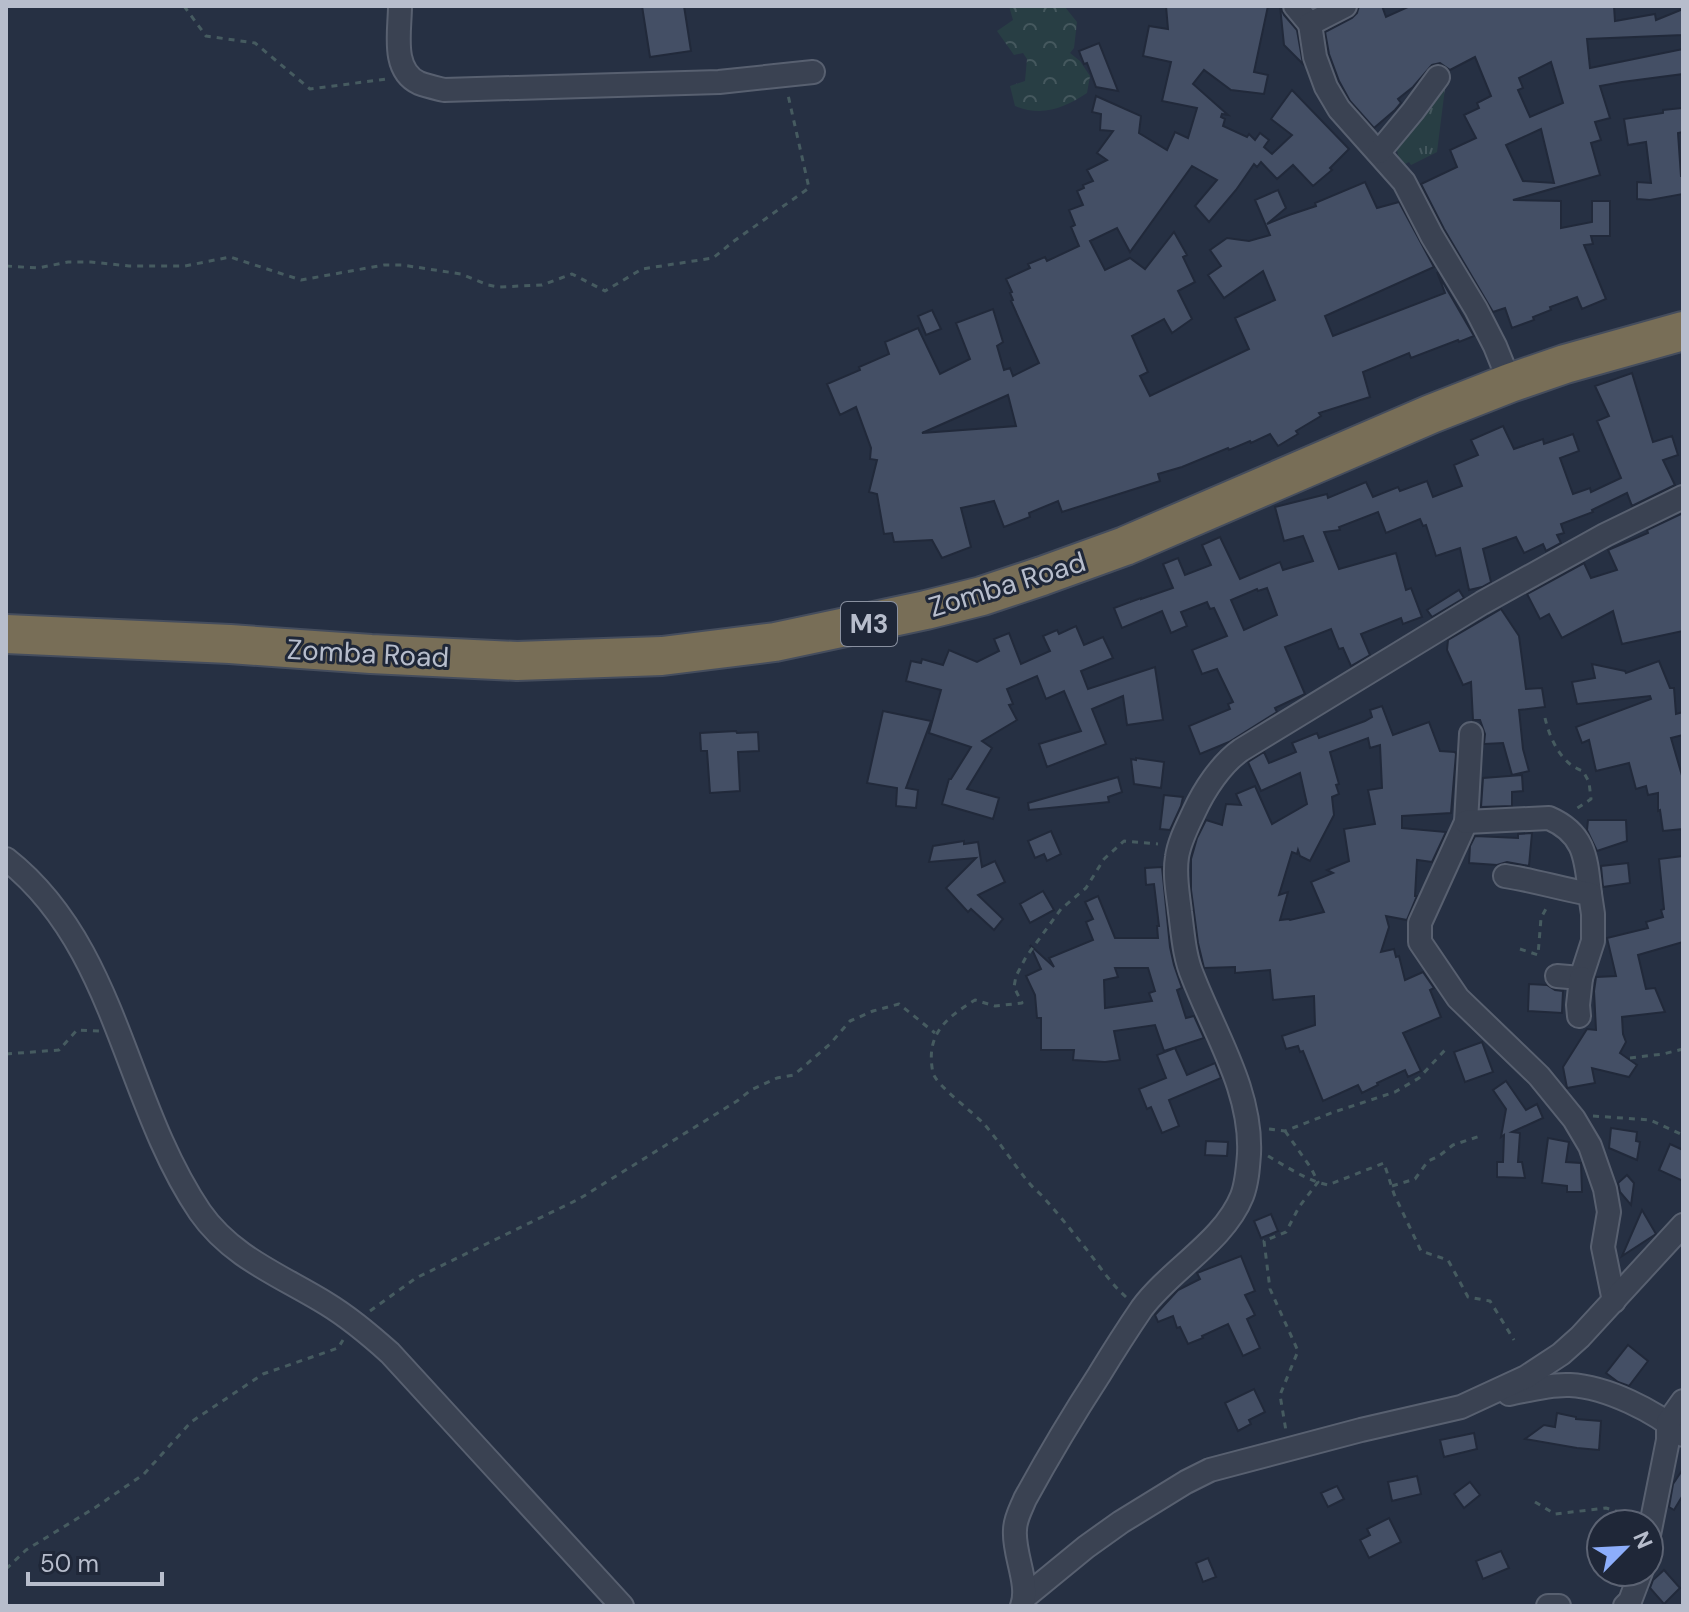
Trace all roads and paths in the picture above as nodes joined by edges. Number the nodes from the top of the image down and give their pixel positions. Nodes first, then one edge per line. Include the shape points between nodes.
1 (184, 6) edge
2 (400, 6) edge
3 (1295, 6) edge
4 (1345, 6) edge
5 (1310, 24) junction
6 (813, 72) dead end
7 (783, 75) junction
8 (409, 76) junction
9 (1438, 77) dead end
10 (1379, 152) junction
11 (6, 266) edge
12 (1683, 331) edge
13 (1510, 383) junction
14 (1683, 497) edge
15 (6, 634) edge
16 (1545, 718) dead end
17 (1471, 734) dead end
18 (1549, 818) junction
19 (1466, 822) junction
20 (1180, 845) junction
21 (6, 859) edge
22 (1505, 876) dead end
23 (1590, 894) junction
24 (1541, 918) dead end
25 (1520, 949) dead end
26 (1557, 976) dead end
27 (1581, 978) junction
28 (1579, 1016) dead end
29 (118, 1033) junction
30 (935, 1033) junction
31 (1683, 1049) edge
32 (1445, 1050) dead end
33 (6, 1054) edge
34 (1630, 1058) dead end
35 (1246, 1116) junction
36 (1574, 1119) junction
37 (1285, 1131) junction
38 (1683, 1135) edge
39 (1480, 1136) dead end
40 (1261, 1151) dead end
41 (1318, 1182) junction
42 (1391, 1187) junction
43 (1683, 1225) edge
44 (1614, 1301) junction
45 (1142, 1309) junction
46 (354, 1322) junction
47 (1514, 1340) dead end
48 (1480, 1400) junction
49 (1683, 1401) edge
50 (1675, 1428) edge
51 (1289, 1449) junction
52 (1535, 1502) dead end
53 (1654, 1508) edge
54 (1585, 1510) edge
55 (6, 1569) edge
56 (1024, 1602) edge
57 (622, 1606) edge
58 (1548, 1606) edge
59 (1559, 1606) edge

1 - 8 path via 206,36 255,43 310,89
2 - 8 street via 399,59
3 - 5 street
4 - 5 street
5 - 10 street via 1326,87
6 - 7 street
7 - 8 street via 719,82 444,90
7 - 11 path via 809,188 713,258 642,269 605,291 572,274 542,285 499,287 461,274 402,265 301,280 230,257 185,266
9 - 10 street
10 - 13 street via 1410,192 1476,309
12 - 13 highway, Zomba Road / M3
13 - 15 highway, Zomba Road / M3 via 1042,576 926,610 775,642 662,656 517,661
14 - 20 street via 1482,603 1241,750 1216,776
16 - 18 path via 1562,755 1583,771 1591,799 1572,812
17 - 19 street
18 - 19 street
18 - 23 street via 1583,849
19 - 36 street via 1420,923 1420,942 1458,998 1539,1076
20 - 30 path via 1124,841 1104,859 1086,888 1061,909 1026,957 1014,987 1022,1003 995,1006 975,1000
20 - 35 street via 1176,867 1185,952
21 - 29 street via 39,888 77,940
22 - 23 street
23 - 27 street via 1593,941
24 - 25 path via 1538,955
26 - 27 street
27 - 28 street
29 - 33 path via 77,1030 59,1050
29 - 46 street via 181,1183 202,1215 260,1267
30 - 45 path via 934,1077 971,1110 1116,1288
30 - 46 path via 899,1004 850,1021 794,1075 751,1090 579,1199 416,1278
31 - 34 path
32 - 37 path via 1419,1078 1395,1092
35 - 37 path via 1263,1129
35 - 45 street via 1249,1157 1241,1199 1221,1229
36 - 38 path via 1650,1120
36 - 44 street via 1605,1189 1609,1212 1603,1247
37 - 41 path
39 - 42 path via 1453,1145 1428,1161 1415,1179
40 - 41 path
41 - 42 path via 1335,1183 1384,1163
41 - 51 path via 1286,1232 1264,1241 1270,1289 1298,1351 1280,1395
42 - 47 path via 1421,1251 1448,1260 1468,1297 1490,1301
43 - 44 street
44 - 48 street via 1561,1354
45 - 56 street via 1017,1517
46 - 55 path via 338,1348 263,1374 191,1422 144,1474 26,1550
46 - 57 street via 390,1353
48 - 50 street via 1572,1385 1634,1403
48 - 51 street
49 - 50 street
50 - 53 street
51 - 56 street via 1210,1470 1186,1482 1086,1547
52 - 54 path via 1555,1514
58 - 59 street

